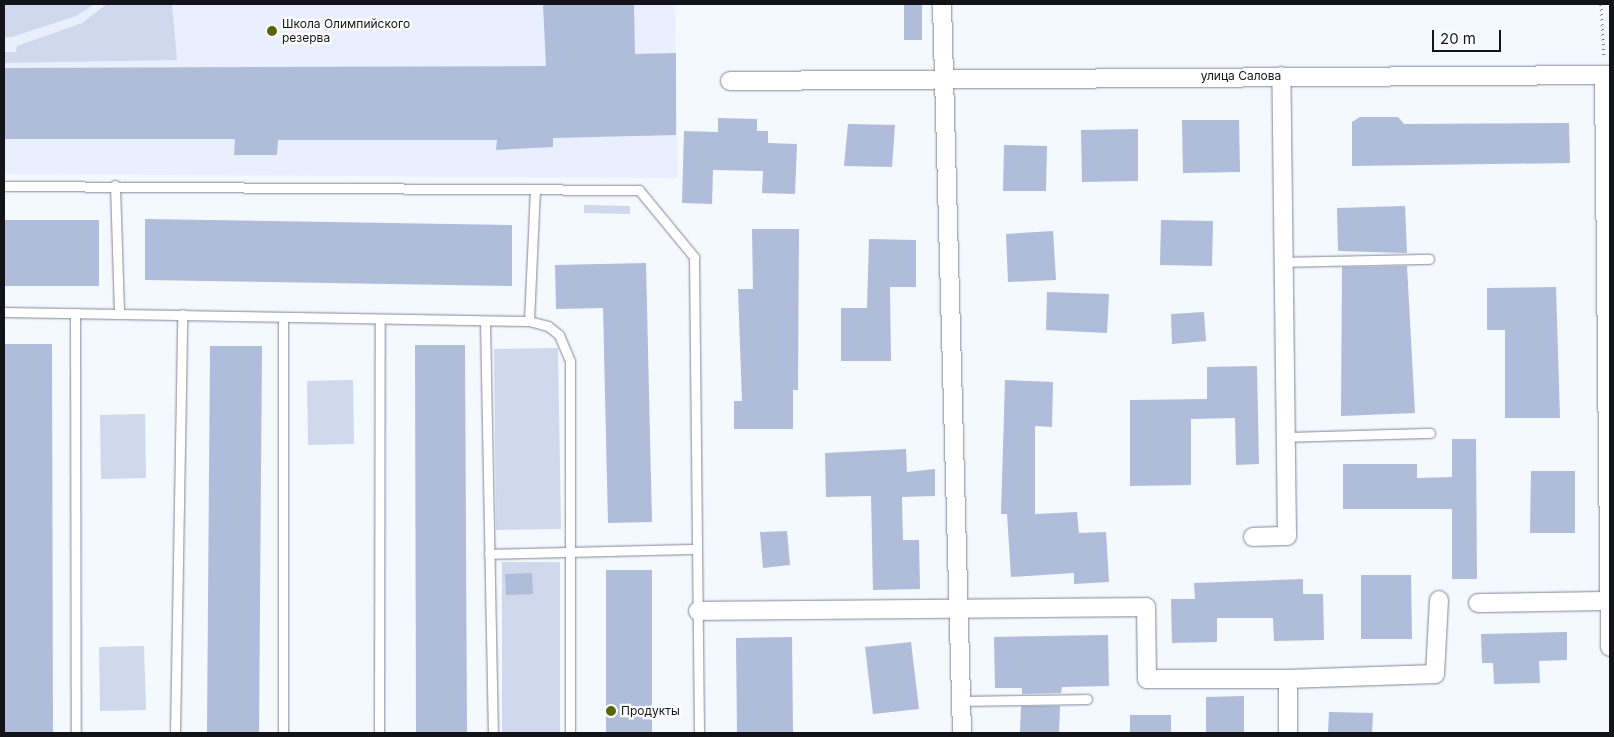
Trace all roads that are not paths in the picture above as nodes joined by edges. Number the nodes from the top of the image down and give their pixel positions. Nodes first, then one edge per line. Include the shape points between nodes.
1 (942, 4) edge
2 (1607, 75) edge
3 (1281, 76) junction
4 (945, 78) junction
5 (730, 81) dead end
6 (115, 185) junction
7 (4, 186) edge
8 (535, 190) junction
9 (1429, 259) dead end
10 (1282, 262) junction
11 (4, 312) edge
12 (75, 314) junction
13 (119, 314) junction
14 (182, 314) junction
15 (283, 317) junction
16 (380, 319) junction
17 (485, 321) junction
18 (529, 321) junction
19 (1430, 434) dead end
20 (1284, 436) junction
21 (1253, 537) dead end
22 (697, 549) junction
23 (571, 551) junction
24 (489, 554) junction
25 (1439, 600) dead end
26 (1610, 601) edge
27 (1478, 603) dead end
28 (960, 609) junction
29 (698, 612) junction
30 (1610, 647) edge
31 (1288, 679) junction
32 (1087, 699) dead end
33 (962, 701) junction
34 (76, 733) edge
35 (175, 733) edge
36 (283, 733) edge
37 (379, 733) edge
38 (493, 733) edge
39 (570, 733) edge
40 (699, 733) edge
41 (962, 733) edge
42 (1288, 733) edge

1 - 4 street
2 - 3 street, улица Салова
2 - 26 street
3 - 4 street, улица Салова
3 - 10 street
4 - 5 street, улица Салова
4 - 28 street
6 - 7 lane
6 - 8 lane
6 - 13 lane
8 - 18 lane
8 - 22 lane via 639,190 694,256
9 - 10 lane
10 - 20 street
11 - 12 lane
12 - 13 lane
12 - 34 lane
13 - 14 lane
14 - 15 lane
14 - 35 lane
15 - 16 lane
15 - 36 lane
16 - 17 lane
16 - 37 lane
17 - 18 lane
17 - 24 lane
18 - 23 lane via 559,335 569,353
19 - 20 lane
20 - 21 street via 1287,536
22 - 23 lane
22 - 29 lane
23 - 24 lane
23 - 39 lane
24 - 38 lane
25 - 31 street via 1435,674
26 - 27 street
26 - 30 street
28 - 29 street
28 - 31 street via 1146,607 1147,679
28 - 33 street
29 - 40 lane
31 - 42 street
32 - 33 lane
33 - 41 street

